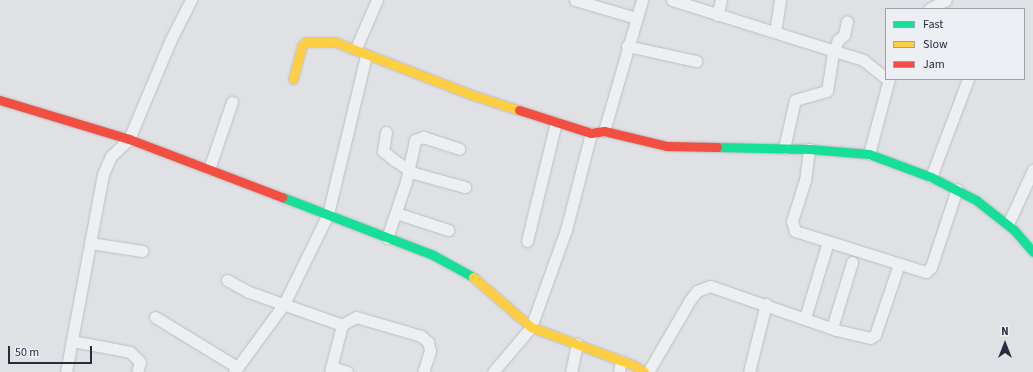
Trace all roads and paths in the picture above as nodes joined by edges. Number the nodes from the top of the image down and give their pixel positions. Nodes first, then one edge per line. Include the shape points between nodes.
1 (191, 0) edge
2 (377, 0) edge
3 (575, 0) edge
4 (642, 0) edge
5 (672, 0) edge
6 (721, 0) edge
7 (780, 0) edge
8 (946, 0) edge
9 (932, 8) edge
10 (717, 15) junction
11 (636, 18) junction
12 (846, 21) dead end
13 (775, 32) junction
14 (627, 46) junction
15 (356, 48) junction
16 (834, 50) junction
17 (366, 56) junction
18 (696, 60) dead end
19 (885, 77) edge
20 (293, 79) dead end
21 (888, 80) edge
22 (968, 80) edge
23 (0, 100) edge
24 (232, 102) dead end
25 (556, 122) junction
26 (604, 131) junction
27 (386, 132) dead end
28 (591, 133) junction
29 (129, 139) junction
30 (784, 148) junction
31 (459, 149) dead end
32 (809, 149) junction
33 (869, 154) junction
34 (209, 169) junction
35 (408, 170) junction
36 (1033, 170) edge
37 (931, 177) junction
38 (465, 187) dead end
39 (957, 188) junction
40 (396, 213) junction
41 (328, 214) junction
42 (1008, 224) junction
43 (448, 230) dead end
44 (387, 238) junction
45 (527, 241) dead end
46 (828, 242) junction
47 (90, 243) junction
48 (142, 251) dead end
49 (1033, 252) edge
50 (852, 262) dead end
51 (899, 264) junction
52 (227, 280) dead end
53 (284, 304) junction
54 (766, 304) junction
55 (155, 317) dead end
56 (805, 318) junction
57 (342, 325) junction
58 (531, 327) junction
59 (832, 328) junction
60 (72, 341) junction
61 (578, 344) junction
62 (621, 361) junction
63 (236, 370) edge
64 (330, 370) edge
65 (66, 372) edge
66 (137, 372) edge
67 (347, 372) edge
68 (423, 372) edge
69 (493, 372) edge
70 (570, 372) edge
71 (619, 372) edge
72 (644, 372) edge
73 (648, 372) edge
74 (749, 372) edge

1 - 29 street via 171,39
2 - 15 street
3 - 11 street
4 - 11 street
5 - 10 street
6 - 10 street
7 - 13 street
8 - 9 street
10 - 13 street
11 - 14 street
12 - 16 street via 844,35
13 - 16 street
14 - 18 street
14 - 26 street
15 - 17 street
15 - 20 street via 335,42 306,42 299,49
16 - 19 street via 863,60
16 - 30 street via 827,91 795,100
17 - 25 street via 475,96
17 - 41 street
21 - 33 street
22 - 37 street
23 - 29 street
24 - 34 street
25 - 28 street
25 - 45 street
26 - 28 street
26 - 30 street via 667,146
27 - 35 street via 383,151
28 - 58 street via 566,230
29 - 34 street
29 - 47 street via 115,151 103,174
30 - 32 street
31 - 35 street via 417,137
32 - 33 street
32 - 46 street via 805,180 792,221 793,227 795,231
33 - 37 street
34 - 41 street
35 - 38 street
35 - 40 street
36 - 42 street
37 - 39 street
39 - 42 street
39 - 51 street via 929,270
40 - 43 street
40 - 44 street
41 - 44 street
41 - 53 street
42 - 49 street
44 - 58 street via 455,265 473,277
46 - 51 street
46 - 56 street
47 - 48 street
47 - 60 street
50 - 59 street
51 - 59 street via 875,335 870,338 862,337
52 - 53 street via 249,292
53 - 57 street
53 - 63 street
54 - 56 street
54 - 73 street via 710,286 697,291
54 - 74 street
55 - 63 street
56 - 59 street
57 - 64 street
57 - 68 street via 356,317 421,336 428,342 430,351
58 - 61 street
58 - 69 street
60 - 65 street
60 - 66 street via 130,352 140,362
61 - 62 street
61 - 70 street
62 - 71 street
62 - 72 street
64 - 67 street

